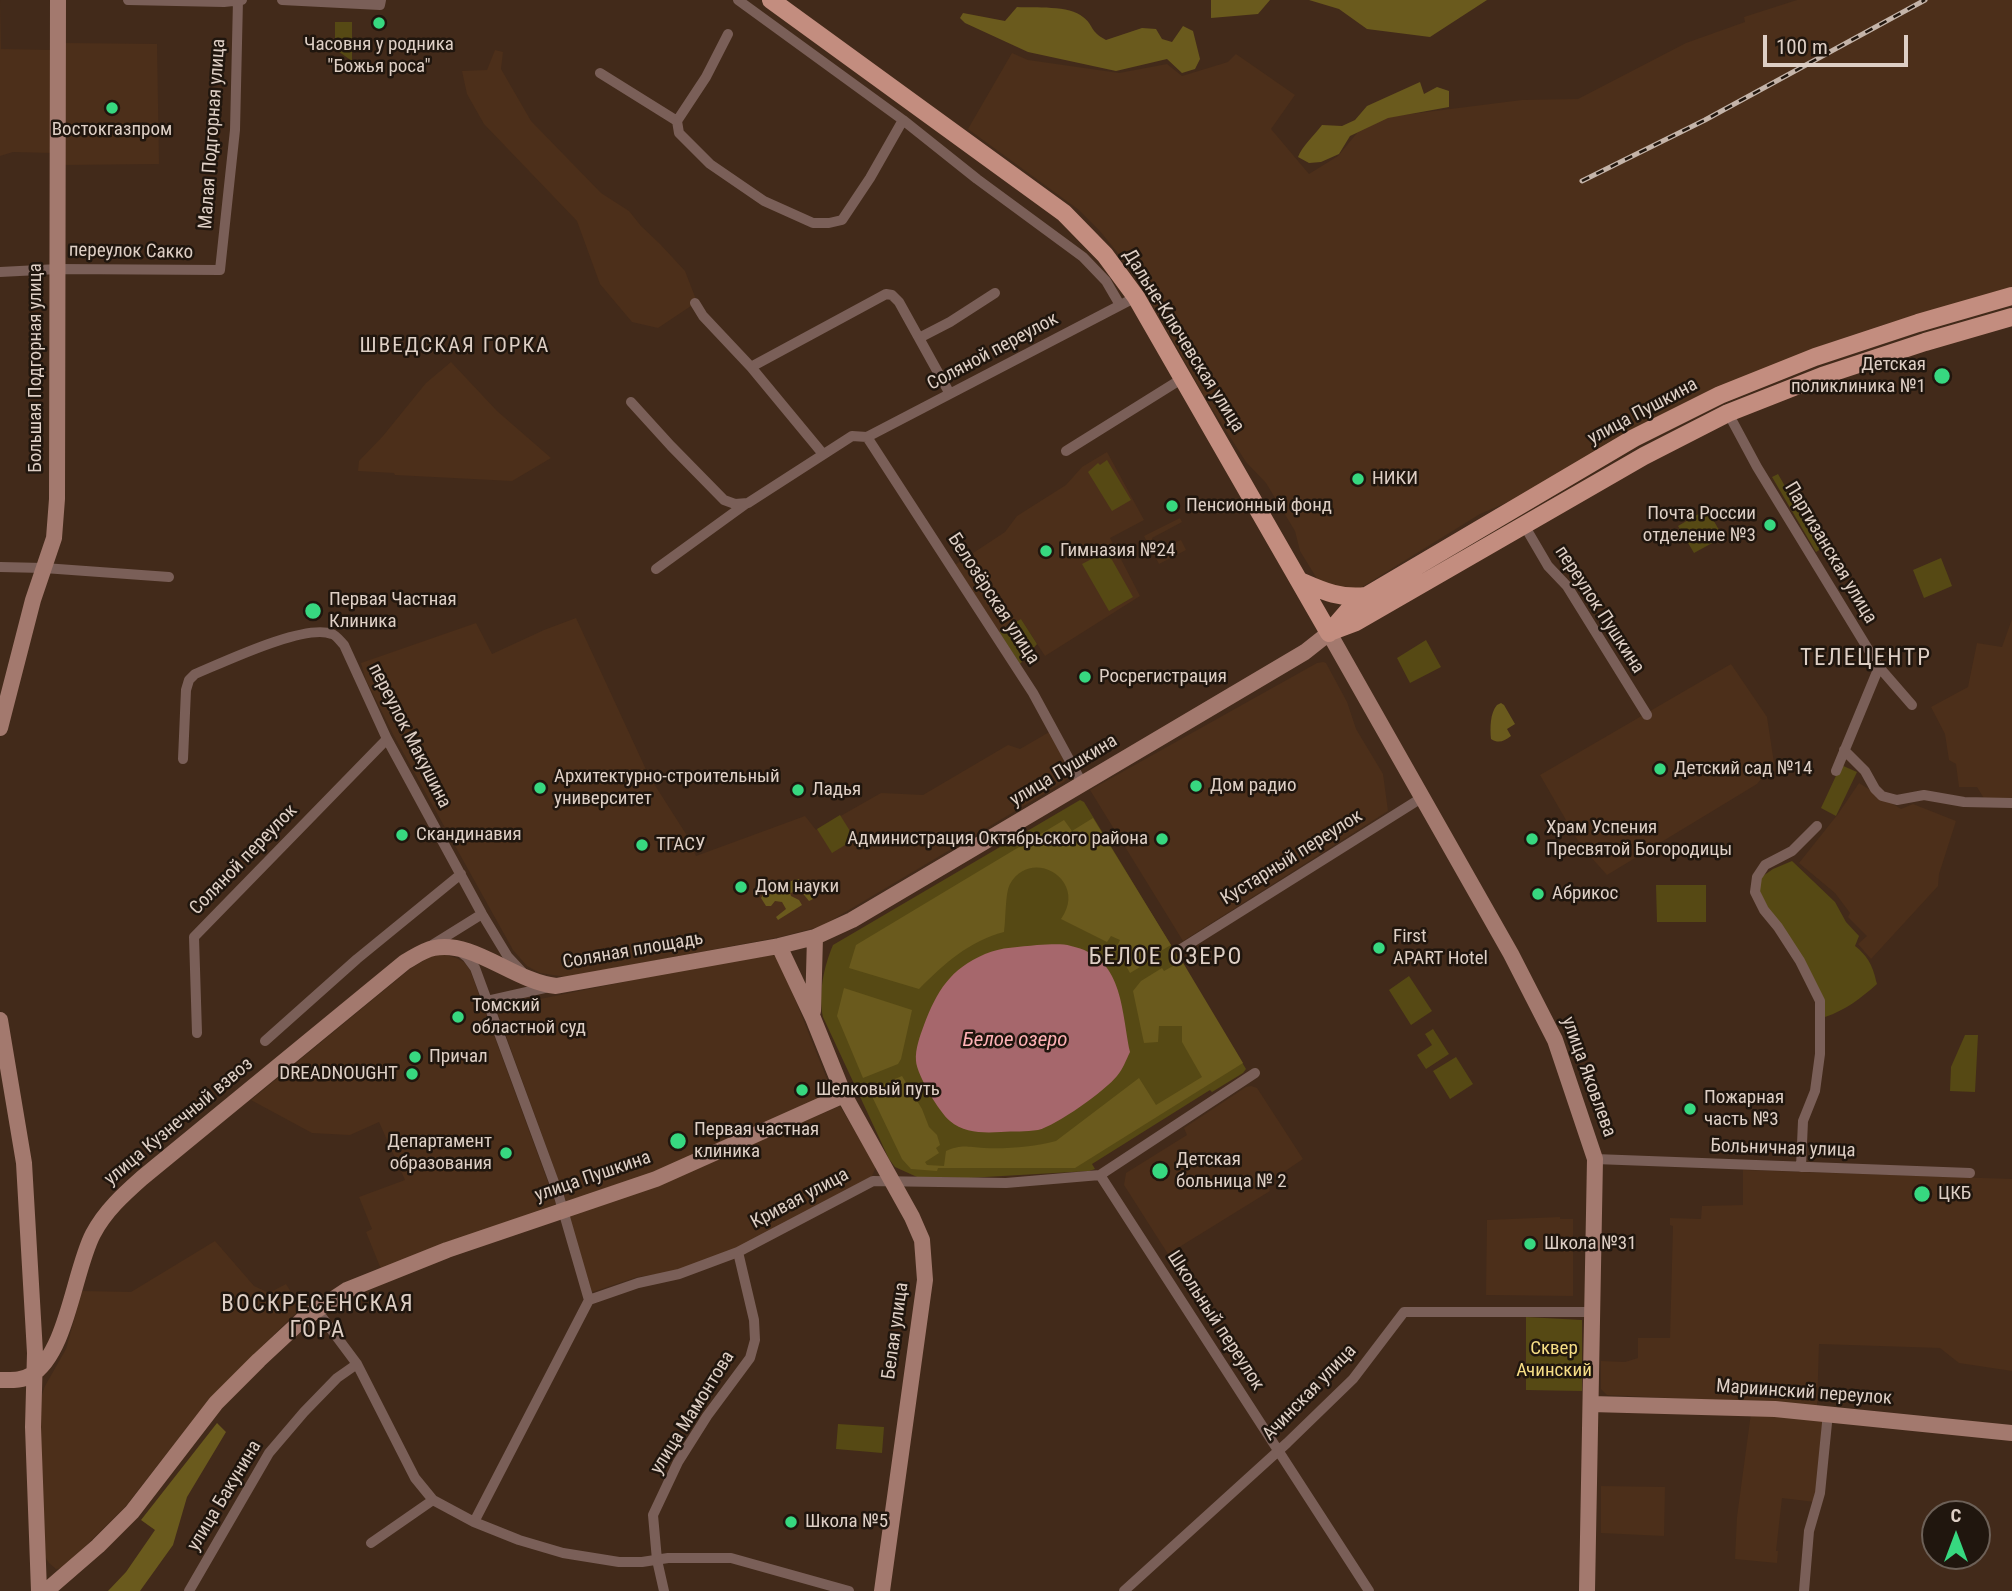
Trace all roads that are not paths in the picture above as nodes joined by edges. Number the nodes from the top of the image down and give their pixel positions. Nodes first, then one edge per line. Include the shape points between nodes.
1 (58, 0) edge
2 (128, 0) edge
3 (240, 0) edge
4 (282, 0) edge
5 (738, 0) edge
6 (771, 0) edge
7 (381, 3) edge
8 (728, 34) dead end
9 (600, 73) dead end
10 (903, 120) junction
11 (677, 121) junction
12 (58, 269) junction
13 (220, 270) joint
14 (0, 272) edge
15 (995, 292) dead end
16 (2012, 296) edge
17 (1128, 301) junction
18 (695, 303) dead end
19 (2012, 317) edge
20 (919, 338) junction
21 (751, 367) junction
22 (1183, 379) junction
23 (950, 394) junction
24 (631, 402) dead end
25 (1728, 413) junction
26 (867, 437) junction
27 (1066, 451) dead end
28 (823, 454) junction
29 (748, 503) junction
30 (1524, 525) junction
31 (0, 567) edge
32 (44, 568) junction
33 (656, 569) dead end
34 (169, 577) dead end
35 (1300, 580) junction
36 (1368, 595) junction
37 (1329, 633) junction
38 (1879, 667) junction
39 (1912, 705) dead end
40 (1647, 715) dead end
41 (0, 728) edge
42 (387, 739) junction
43 (1844, 750) junction
44 (183, 759) dead end
45 (1836, 771) dead end
46 (1083, 785) junction
47 (1423, 797) junction
48 (2012, 803) edge
49 (1816, 826) dead end
50 (461, 874) junction
51 (482, 915) junction
52 (815, 937) junction
53 (779, 946) junction
54 (447, 947) junction
55 (1181, 949) dead end
56 (418, 954) junction
57 (533, 981) junction
58 (556, 986) junction
59 (487, 1001) junction
60 (813, 1018) junction
61 (0, 1020) edge
62 (197, 1033) dead end
63 (265, 1041) dead end
64 (1255, 1073) dead end
65 (7, 1095) edge
66 (844, 1095) junction
67 (1595, 1159) junction
68 (1801, 1167) junction
69 (1970, 1173) dead end
70 (1100, 1175) junction
71 (890, 1179) junction
72 (562, 1210) junction
73 (738, 1252) junction
74 (589, 1300) junction
75 (316, 1310) junction
76 (1594, 1312) junction
77 (357, 1364) junction
78 (34, 1373) junction
79 (0, 1380) edge
80 (1591, 1404) junction
81 (1828, 1413) junction
82 (2012, 1433) edge
83 (1278, 1452) junction
84 (433, 1500) junction
85 (474, 1522) junction
86 (371, 1543) dead end
87 (657, 1560) junction
88 (39, 1591) edge
89 (46, 1591) edge
90 (190, 1591) edge
91 (664, 1591) edge
92 (849, 1591) edge
93 (882, 1591) edge
94 (1124, 1591) edge
95 (1369, 1591) edge
96 (1587, 1591) edge
97 (1804, 1591) edge

1 - 12 street, Большая Подгорная улица
2 - 3 street
3 - 13 street, Малая Подгорная улица via 234,130
4 - 7 street
5 - 10 street
6 - 17 main road, Дальне-Ключевская улица via 1064,213 1105,255
8 - 11 street
9 - 11 street
10 - 11 street via 842,220 821,224 764,201 710,164 679,133
10 - 17 street via 1083,257
12 - 13 street, переулок Сакко
12 - 14 street, переулок Сакко
12 - 32 street, Большая Подгорная улица via 57,499 54,538
15 - 20 street
16 - 36 main road, улица Пушкина via 1828,353 1720,395 1634,438
17 - 22 main road, Дальне-Ключевская улица
17 - 23 street, Соляной переулок
18 - 21 street
19 - 25 main road, улица Пушкина via 1822,376
20 - 21 street via 899,302 892,295 880,295
20 - 23 street
21 - 28 street
22 - 27 street
22 - 35 main road, Дальне-Ключевская улица
23 - 26 street, Соляной переулок
24 - 29 street via 724,500
25 - 30 main road, улица Пушкина
25 - 38 street, Партизанская улица
26 - 28 street, Соляной переулок via 852,436
26 - 46 street, Белозёрская улица via 951,564
28 - 29 street, Соляной переулок
29 - 33 street, Соляной переулок
30 - 37 main road, улица Пушкина
30 - 40 street, переулок Пушкина
31 - 32 street
32 - 34 street
32 - 41 street, Большая Подгорная улица
35 - 36 main road via 1337,596
35 - 37 main road, Дальне-Ключевская улица
36 - 37 main road, улица Пушкина
37 - 46 street, улица Пушкина via 1305,652
37 - 47 street, улица Яковлева
38 - 39 street, Партизанская улица
38 - 43 street
42 - 44 street, переулок Макушина via 344,645 332,634 310,632 262,647 189,680
42 - 50 street, переулок Макушина
42 - 62 street, Соляной переулок via 194,937
43 - 45 street
43 - 48 street via 1882,796
46 - 52 street, улица Пушкина
47 - 55 street, Кустарный переулок
47 - 67 street, улица Яковлева via 1555,1040
49 - 68 street via 1792,851 1765,865 1755,892 1820,1001 1820,1054 1815,1091 1803,1121
50 - 51 street, переулок Макушина
50 - 63 street
51 - 56 street
51 - 57 street, переулок Макушина via 508,957
52 - 53 street, улица Пушкина
52 - 60 street
53 - 58 street, Соляная площадь
53 - 60 street
54 - 56 street, Соляная площадь
54 - 57 street, Соляная площадь via 473,953
54 - 59 street via 467,957
56 - 78 street, улица Кузнечный взвоз via 114,1204 92,1235 55,1345
57 - 58 street, Соляная площадь
58 - 59 street
59 - 72 street
60 - 66 street
61 - 65 street
64 - 70 street, Кривая улица
65 - 78 street via 24,1163
66 - 71 street, Белая улица
66 - 72 street, улица Пушкина via 656,1179
67 - 68 street, Больничная улица
67 - 76 street, улица Яковлева
68 - 69 street, Больничная улица
70 - 71 street, Кривая улица via 1006,1182
70 - 83 street, Школьный переулок
71 - 73 street, Кривая улица via 873,1181
71 - 93 street, Белая улица via 922,1240 925,1280
72 - 74 street
72 - 75 street, улица Пушкина via 356,1286
73 - 74 street, Кривая улица
73 - 87 street, улица Мамонтова via 755,1340 750,1357 678,1462 653,1515
74 - 85 street
75 - 77 street
75 - 89 street, улица Пушкина via 216,1403 132,1512
76 - 80 street, улица Яковлева
76 - 83 street, Ачинская улица via 1404,1312 1353,1379
77 - 84 street via 415,1478
77 - 90 street, улица Бакунина via 329,1387 269,1453
78 - 79 street
78 - 88 street
80 - 81 street, Мариинский переулок
80 - 96 street, улица Яковлева
81 - 82 street, Мариинский переулок
81 - 97 street
83 - 94 street, Ачинская улица
83 - 95 street, Школьный переулок
84 - 85 street
84 - 86 street
85 - 87 street via 563,1553 619,1562
87 - 91 street, улица Мамонтова
87 - 92 street via 731,1558

